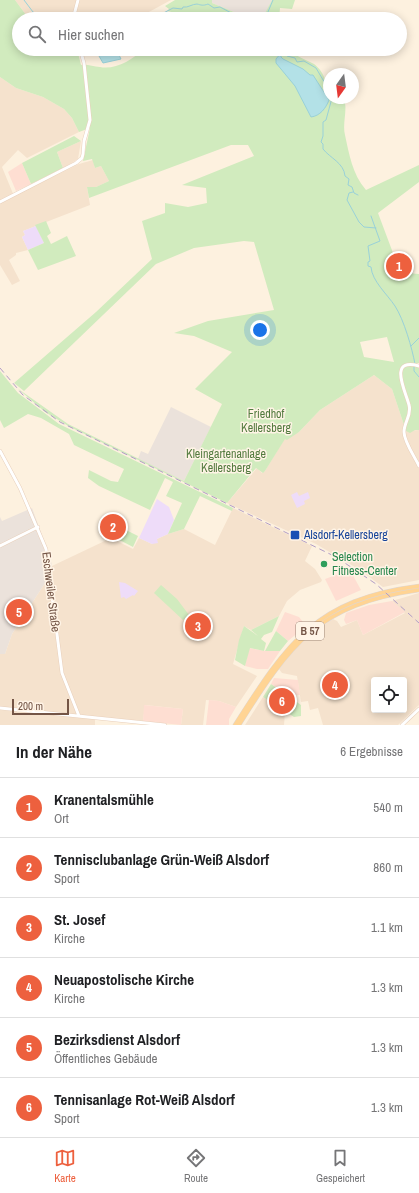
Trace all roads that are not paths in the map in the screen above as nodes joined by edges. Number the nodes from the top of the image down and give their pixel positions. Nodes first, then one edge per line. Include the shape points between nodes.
1 (78, 0) edge
2 (74, 12) edge
3 (82, 56) edge
4 (0, 202) edge
5 (416, 365) edge
6 (0, 451) edge
7 (419, 466) edge
8 (38, 527) junction
9 (0, 546) edge
10 (419, 586) edge
11 (419, 590) edge
12 (0, 708) edge
13 (419, 709) edge
14 (79, 716) junction
15 (165, 725) edge
16 (235, 725) edge
17 (239, 725) edge
18 (402, 725) edge

1 - 2 street
3 - 4 street via 90,120 82,158 76,164
5 - 7 street via 402,370 400,378 409,405 405,435
6 - 8 street, Eschweiler Straße
8 - 9 street
8 - 14 street, Eschweiler Straße via 50,568 62,673
10 - 16 main road, B 57 via 392,590 359,600 336,610 309,627 281,656
11 - 17 main road, B 57 via 390,594 364,602 322,622 284,658 268,678
12 - 14 street
13 - 18 street
14 - 15 street

